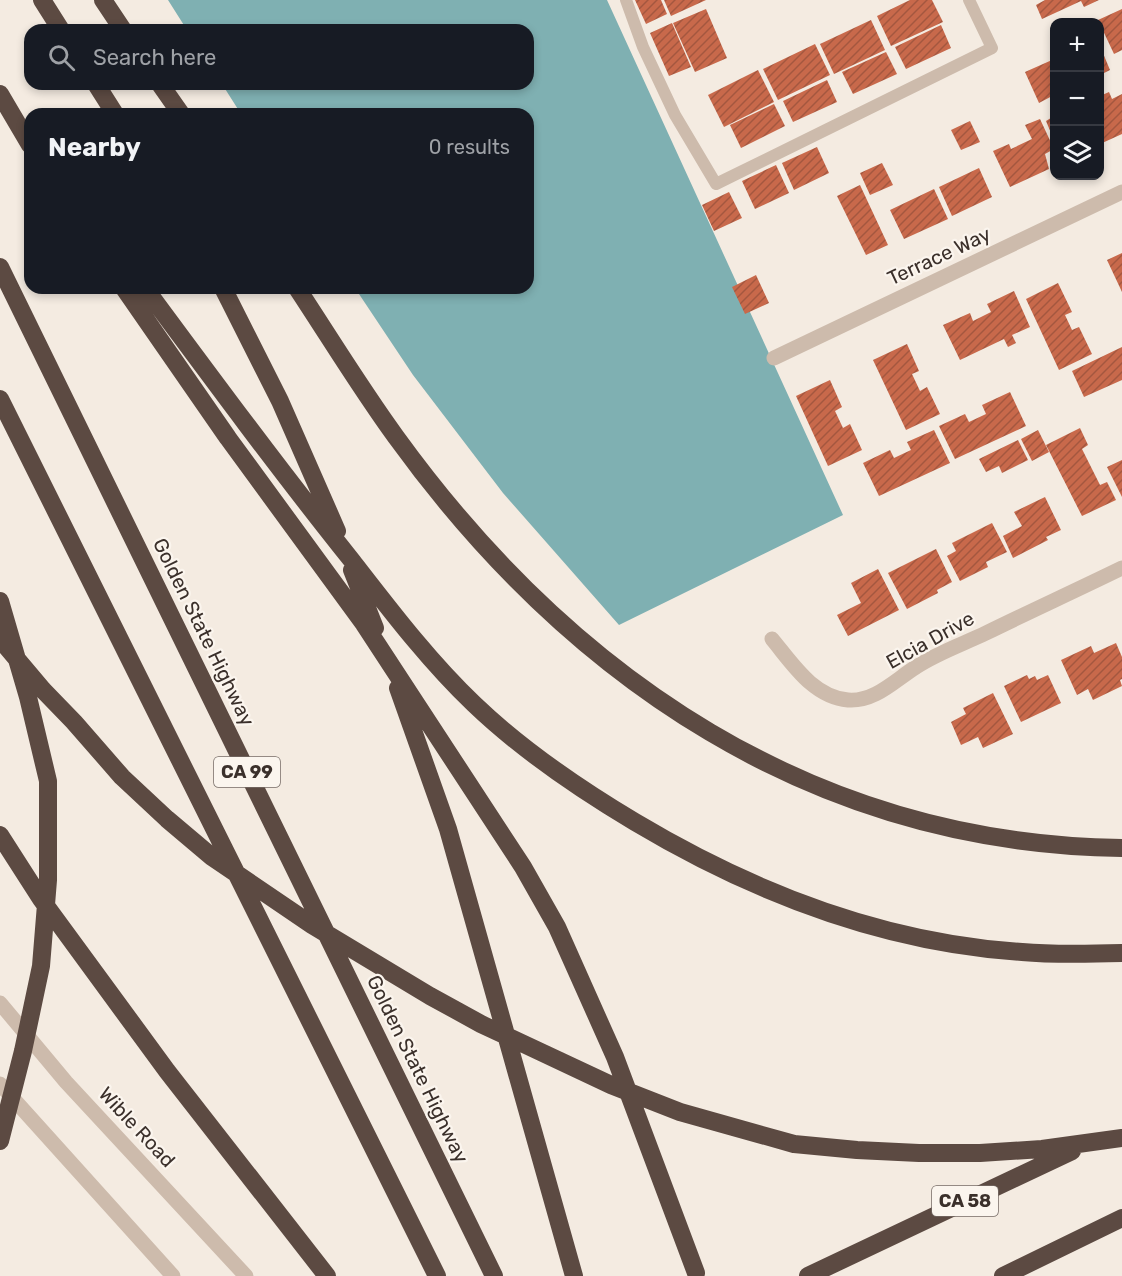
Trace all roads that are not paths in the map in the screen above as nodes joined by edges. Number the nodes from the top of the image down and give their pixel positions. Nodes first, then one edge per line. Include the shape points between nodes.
1 (42, 0) edge
2 (103, 0) edge
3 (626, 0) edge
4 (969, 0) edge
5 (57, 24) edge
6 (119, 24) edge
7 (0, 80) edge
8 (100, 90) edge
9 (164, 90) edge
10 (0, 94) edge
11 (111, 108) edge
12 (177, 108) edge
13 (24, 115) edge
14 (24, 134) edge
15 (1122, 192) edge
16 (0, 267) edge
17 (127, 294) edge
18 (149, 294) edge
19 (227, 294) edge
20 (301, 294) edge
21 (774, 358) dead end
22 (0, 399) edge
23 (1122, 568) edge
24 (0, 601) edge
25 (0, 639) edge
26 (772, 639) dead end
27 (0, 835) edge
28 (1122, 848) edge
29 (1122, 953) edge
30 (0, 1003) edge
31 (0, 1084) edge
32 (1122, 1127) edge
33 (1122, 1138) edge
34 (0, 1141) edge
35 (1122, 1218) edge
36 (696, 1273) dead end
37 (173, 1276) edge
38 (246, 1276) edge
39 (327, 1276) edge
40 (437, 1276) edge
41 (494, 1276) edge
42 (574, 1276) edge
43 (808, 1276) edge
44 (1004, 1276) edge

1 - 5 highway
2 - 6 highway
3 - 4 lane via 675,115 716,184 992,48
7 - 13 highway
8 - 11 highway
9 - 12 highway
10 - 14 highway
15 - 21 street, Terrace Way
16 - 41 highway, Golden State Highway / CA 99
17 - 36 highway via 364,624 523,867 557,927 611,1047
18 - 29 highway via 306,503 420,646 475,705 573,783 718,867 845,920 979,948 1034,953
19 - 42 highway via 280,401 337,532 414,729 448,829
20 - 28 highway via 396,437 476,535 554,617 665,706 780,770 867,805 1010,839
22 - 40 highway, CA 99
23 - 26 street, Elcia Drive via 929,660 867,697 849,700 820,690 804,678
24 - 34 highway via 48,781 48,880 41,966
25 - 33 highway via 122,777 212,857 312,925 430,996 611,1085 680,1112 794,1144 981,1153
27 - 39 highway via 167,1071
30 - 38 street, Wible Road via 66,1082
31 - 37 street
32 - 43 highway, CA 58
35 - 44 highway

